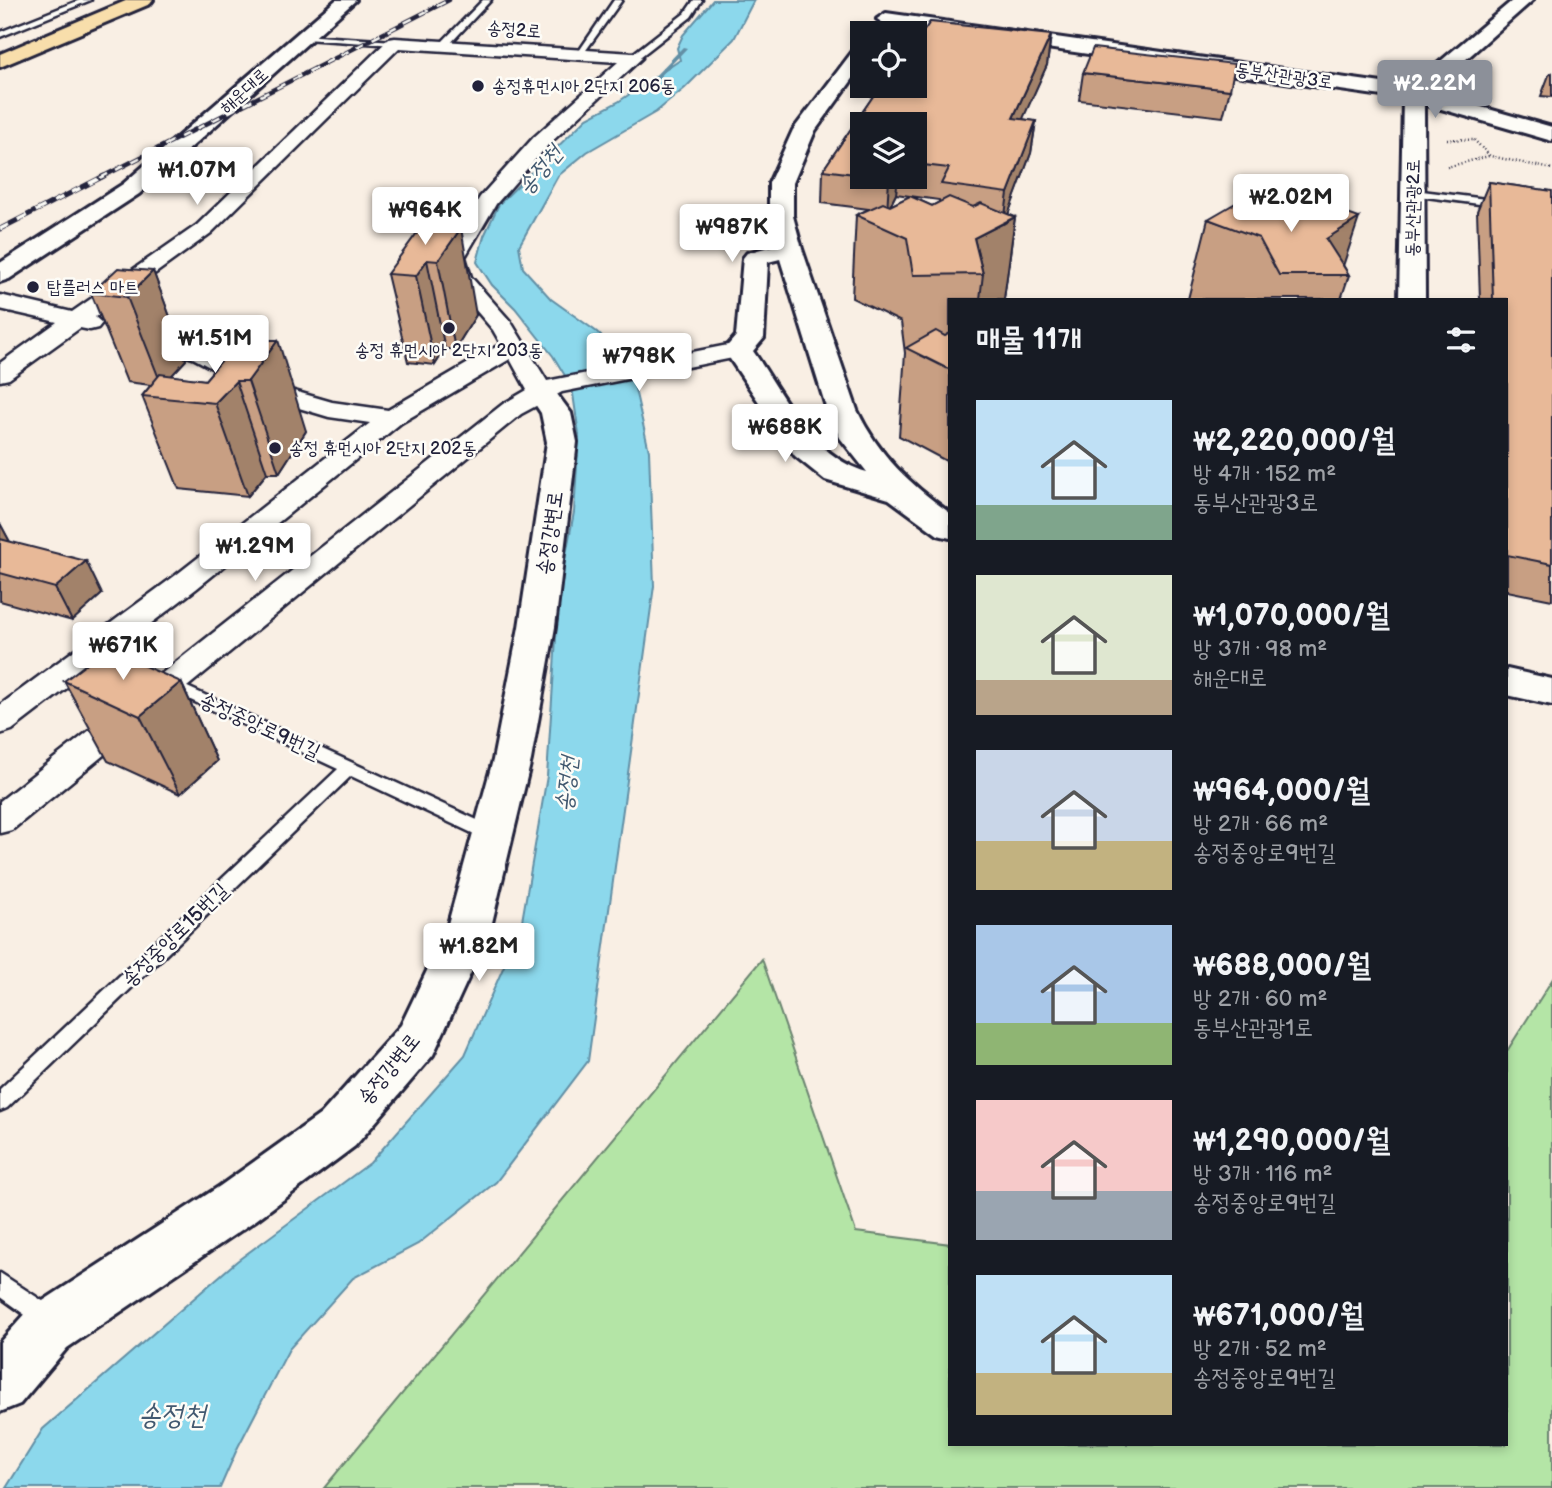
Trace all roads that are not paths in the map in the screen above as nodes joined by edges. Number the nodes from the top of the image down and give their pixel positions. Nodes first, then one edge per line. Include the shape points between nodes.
1 (87, 0) edge
2 (119, 0) edge
3 (144, 0) edge
4 (347, 0) edge
5 (487, 0) edge
6 (618, 0) edge
7 (698, 0) edge
8 (1524, 0) edge
9 (906, 2) dead end
10 (886, 21) edge
11 (927, 32) edge
12 (0, 35) edge
13 (304, 37) junction
14 (395, 43) junction
15 (443, 46) junction
16 (0, 50) edge
17 (578, 55) junction
18 (634, 58) junction
19 (0, 61) edge
20 (850, 68) edge
21 (1414, 94) junction
22 (1552, 134) edge
23 (1414, 193) junction
24 (1513, 205) edge
25 (789, 249) junction
26 (0, 274) edge
27 (1412, 298) edge
28 (0, 302) edge
29 (78, 320) junction
30 (515, 346) junction
31 (725, 352) junction
32 (0, 374) edge
33 (548, 389) junction
34 (392, 418) junction
35 (900, 492) junction
36 (948, 527) edge
37 (1508, 682) edge
38 (170, 684) junction
39 (1552, 692) edge
40 (0, 722) edge
41 (349, 768) junction
42 (0, 820) edge
43 (493, 835) junction
44 (0, 1102) edge
45 (0, 1284) edge
46 (56, 1323) junction
47 (0, 1384) edge

1 - 12 lane
2 - 16 highway
3 - 19 highway
4 - 13 street, 해운대로
5 - 15 lane
6 - 17 lane
7 - 18 lane via 688,15
8 - 21 street
9 - 10 street
11 - 21 street, 동부산관광3로
13 - 14 lane, 송정2로
13 - 26 street, 해운대로 via 131,190
14 - 15 street, 송정2로
14 - 29 street via 204,229
15 - 17 street, 송정2로
17 - 18 street, 송정2로
18 - 30 street via 541,141 487,201 454,257 460,278
20 - 25 street via 804,130 781,183 781,216
21 - 22 street, 동부산관광3로
21 - 23 street, 동부산관광2로
23 - 24 lane
23 - 27 street, 동부산관광2로
25 - 31 street via 756,258 750,338
25 - 35 street via 855,439
28 - 29 street
29 - 32 street
29 - 34 street via 160,338 202,353 278,394 329,409
30 - 33 street
30 - 34 street
31 - 33 street, 송정중앙로9번길
31 - 35 street via 806,450 836,473
33 - 38 street, 송정중앙로9번길 via 512,409
33 - 43 street, 송정강변로 via 562,442 537,627
34 - 40 street
35 - 36 street
37 - 39 street
38 - 41 lane, 송정중앙로9번길
38 - 42 street, 송정중앙로9번길
41 - 43 lane, 송정중앙로9번길
41 - 44 lane, 송정중앙로15번길
43 - 46 street, 송정강변로 via 468,931 417,1040 338,1130 238,1203
45 - 46 lane
46 - 47 street, 송정강변로

